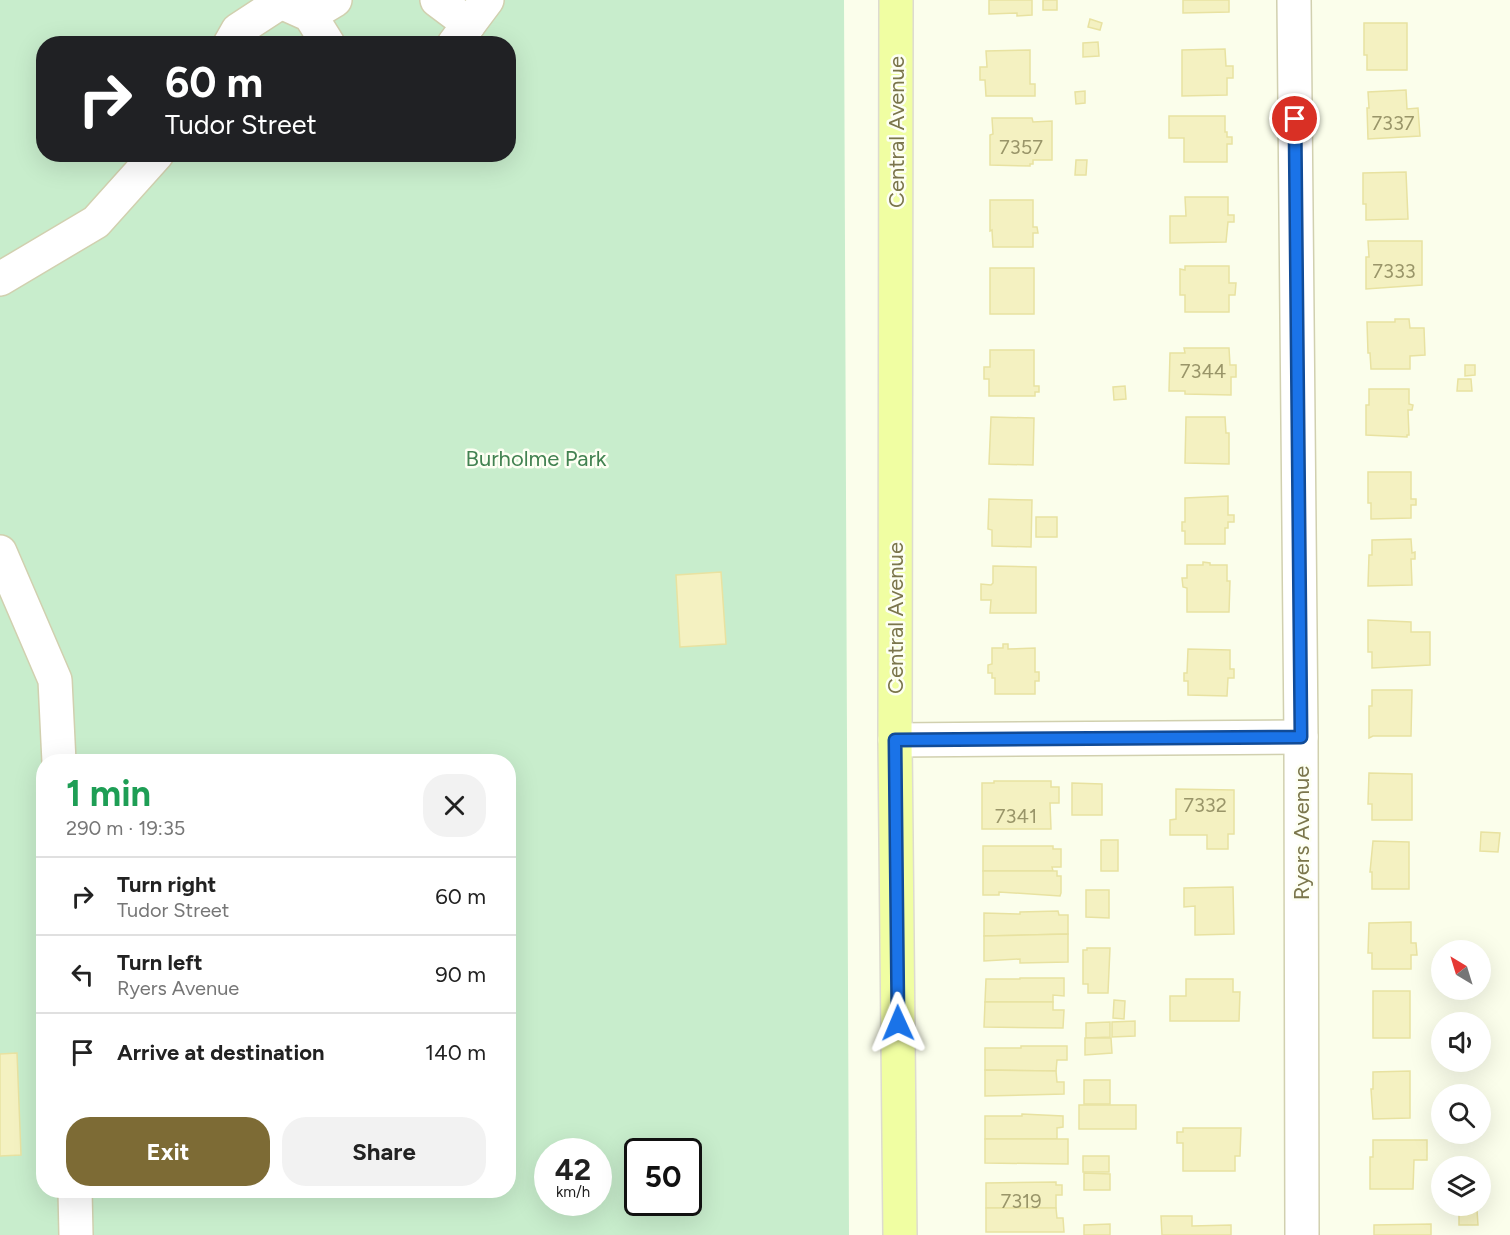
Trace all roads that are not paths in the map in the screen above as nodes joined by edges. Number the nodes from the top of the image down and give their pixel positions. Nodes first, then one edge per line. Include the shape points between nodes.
1 (437, 0) edge
2 (896, 0) edge
3 (1294, 0) edge
4 (301, 4) edge
5 (470, 23) edge
6 (235, 36) edge
7 (323, 36) edge
8 (150, 162) edge
9 (0, 279) edge
10 (0, 552) edge
11 (1301, 737) junction
12 (895, 740) junction
13 (59, 754) edge
14 (75, 1198) edge
15 (76, 1235) edge
16 (900, 1235) edge
17 (1302, 1235) edge

1 - 5 street
2 - 12 main road, Central Avenue
3 - 11 street, Ryers Avenue
4 - 6 street via 238,30
4 - 7 street
8 - 9 street via 96,222
10 - 13 street via 55,680
11 - 12 street
11 - 17 street, Ryers Avenue
12 - 16 main road, Central Avenue
14 - 15 street

